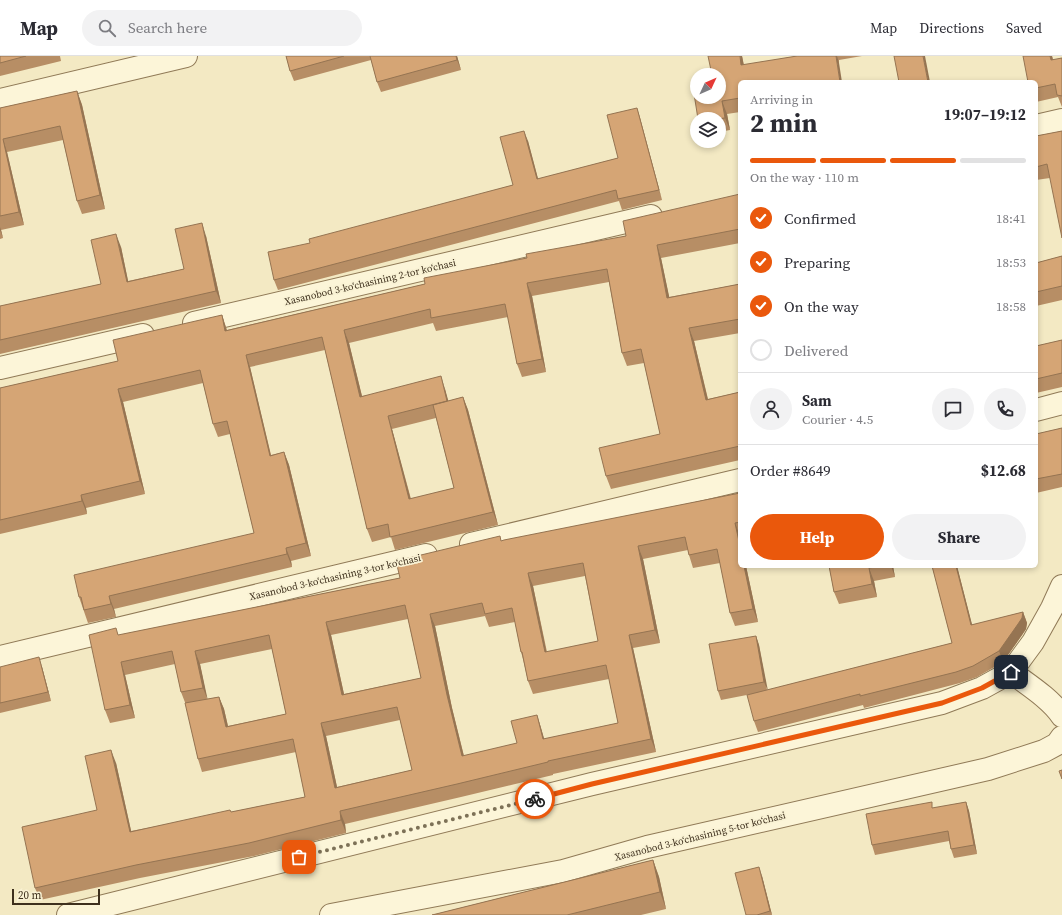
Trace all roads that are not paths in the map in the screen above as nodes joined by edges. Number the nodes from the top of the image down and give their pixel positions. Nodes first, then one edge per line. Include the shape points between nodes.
1 (186, 56) edge
2 (0, 100) edge
3 (1062, 120) edge
4 (1038, 126) edge
5 (670, 212) edge
6 (0, 368) edge
7 (1062, 403) edge
8 (1038, 409) edge
9 (738, 480) edge
10 (1062, 586) edge
11 (0, 657) edge
12 (1011, 672) junction
13 (1062, 716) edge
14 (1062, 737) edge
15 (68, 915) edge
16 (331, 915) edge

1 - 2 street
3 - 4 street
5 - 6 street, Xasanobod 3-koʻchasining 2-tor koʻchasi
7 - 8 street
9 - 11 street, Xasanobod 3-koʻchasining 3-tor koʻchasi
10 - 12 street via 1032,642
12 - 13 street via 1044,697
12 - 15 street via 982,688 942,703 592,784
14 - 16 street, Xasanobod 3-koʻchasining 5-tor koʻchasi via 1044,751 988,769 647,847 563,871

